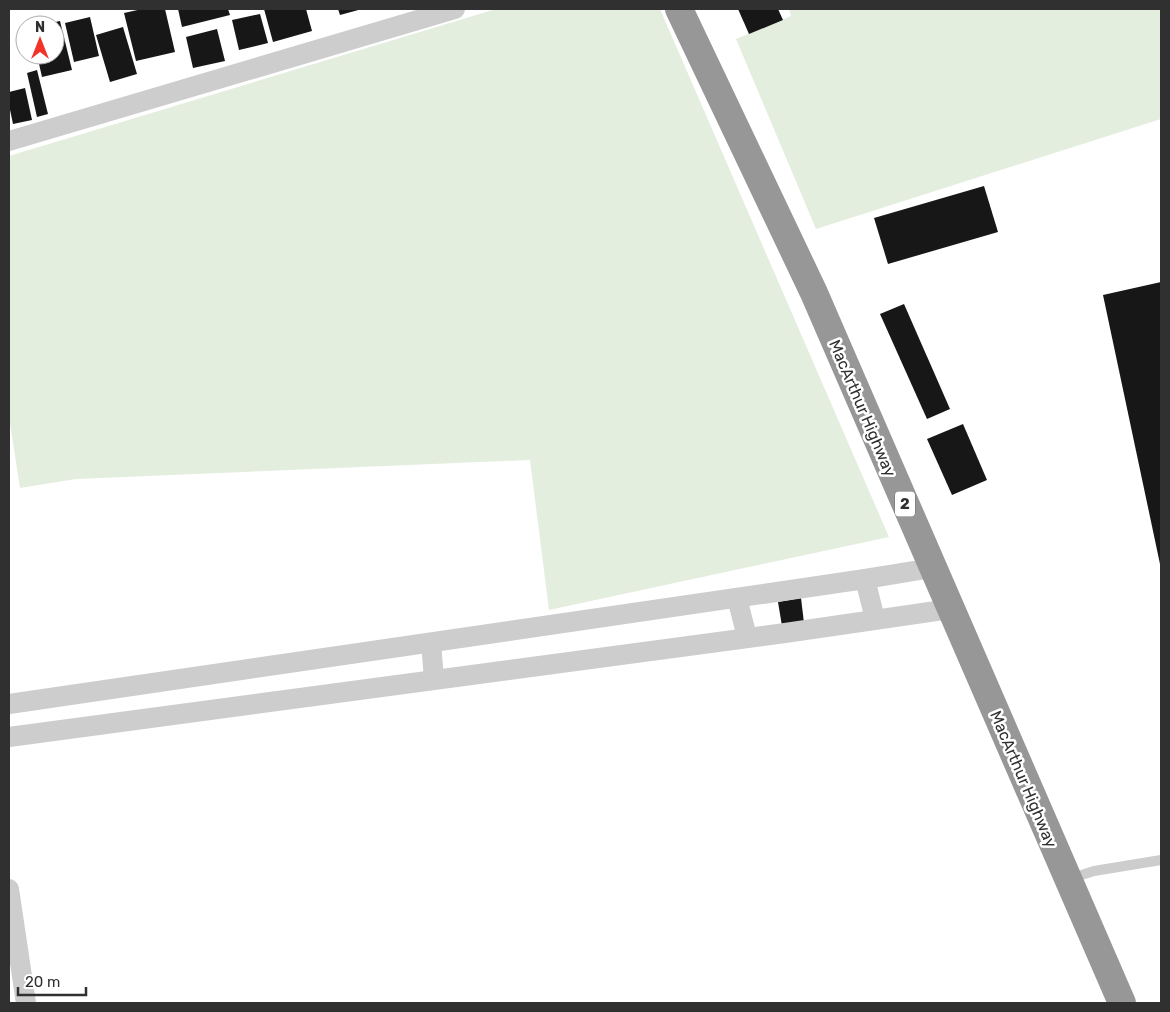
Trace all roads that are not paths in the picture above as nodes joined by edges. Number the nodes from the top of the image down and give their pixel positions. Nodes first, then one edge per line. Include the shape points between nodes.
1 (455, 9) edge
2 (680, 9) edge
3 (9, 141) edge
4 (932, 568) junction
5 (865, 579) junction
6 (737, 598) junction
7 (950, 608) junction
8 (875, 619) junction
9 (747, 637) junction
10 (430, 643) junction
11 (434, 679) junction
12 (9, 704) edge
13 (9, 737) edge
14 (1161, 860) edge
15 (1068, 880) junction
16 (9, 889) edge
17 (26, 1003) edge
18 (1122, 1003) edge

1 - 3 street
2 - 4 highway, MacArthur Highway / 2 via 814,293
4 - 5 street
4 - 7 highway, MacArthur Highway / 2
5 - 6 street
5 - 8 street
6 - 9 street
6 - 10 street
7 - 8 street
7 - 15 highway, MacArthur Highway / 2
8 - 9 street
9 - 11 street
10 - 11 street
10 - 12 street
11 - 13 street
14 - 15 lane via 1094,871
15 - 18 highway, MacArthur Highway / 2
16 - 17 street

